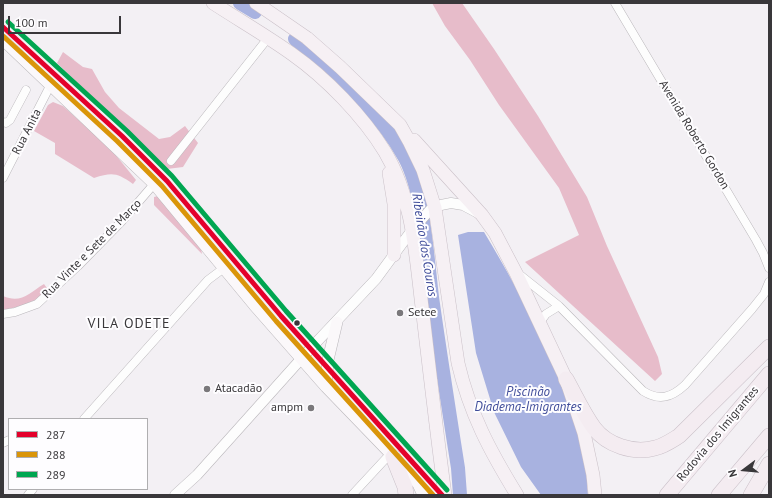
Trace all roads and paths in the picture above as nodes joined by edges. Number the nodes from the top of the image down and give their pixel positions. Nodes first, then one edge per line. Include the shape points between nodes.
1 (213, 3) edge
2 (256, 3) edge
3 (615, 3) edge
4 (268, 38) junction
5 (3, 40) edge
6 (50, 86) junction
7 (26, 90) dead end
8 (3, 122) edge
9 (400, 125) junction
10 (384, 152) junction
11 (171, 161) dead end
12 (6, 166) edge
13 (3, 178) edge
14 (154, 184) junction
15 (433, 209) junction
16 (482, 215) junction
17 (414, 229) junction
18 (394, 255) junction
19 (224, 268) junction
20 (769, 268) edge
21 (516, 272) junction
22 (769, 282) edge
23 (559, 306) junction
24 (3, 314) edge
25 (337, 322) junction
26 (540, 322) junction
27 (769, 347) edge
28 (302, 359) junction
29 (769, 374) edge
30 (566, 379) junction
31 (326, 387) junction
32 (85, 418) edge
33 (769, 436) edge
34 (392, 455) junction
35 (769, 464) edge
36 (175, 495) edge
37 (352, 495) edge
38 (406, 495) edge
39 (423, 495) edge
40 (446, 495) edge
41 (517, 495) edge
42 (595, 495) edge
43 (667, 495) edge
44 (719, 495) edge
45 (751, 495) edge

1 - 4 highway
2 - 9 highway via 307,38
3 - 20 street, Avenida Roberto Gordon via 756,240
4 - 10 highway via 293,54 321,78 363,123
4 - 11 street
5 - 6 main road
6 - 12 street, Rua Anita
6 - 14 main road
7 - 8 street via 10,120
9 - 15 highway via 423,170
9 - 16 highway
10 - 17 highway via 400,183
10 - 18 highway via 394,204
12 - 13 street, Rua Anita
14 - 19 main road
14 - 24 street, Rua Vinte e Sete de Março via 122,220 38,304
15 - 16 street via 451,203 462,205
15 - 17 street
15 - 41 highway via 464,387 484,438
16 - 21 highway
17 - 18 street
17 - 40 highway
18 - 25 street
19 - 28 main road
19 - 32 street via 208,280
21 - 23 street
21 - 26 highway
22 - 23 street via 756,304 685,385 669,396 661,397 651,396 642,391
23 - 26 street via 546,314
25 - 28 street
25 - 31 main road via 328,360
26 - 30 highway
27 - 30 highway via 679,436 654,448 625,448 602,436 594,428
28 - 31 main road
28 - 36 street via 197,475
29 - 43 highway, Rodovia dos Imigrantes
30 - 42 highway via 584,433
31 - 34 main road
33 - 44 highway
34 - 37 street
34 - 38 highway
34 - 39 main road via 418,484
35 - 45 highway

